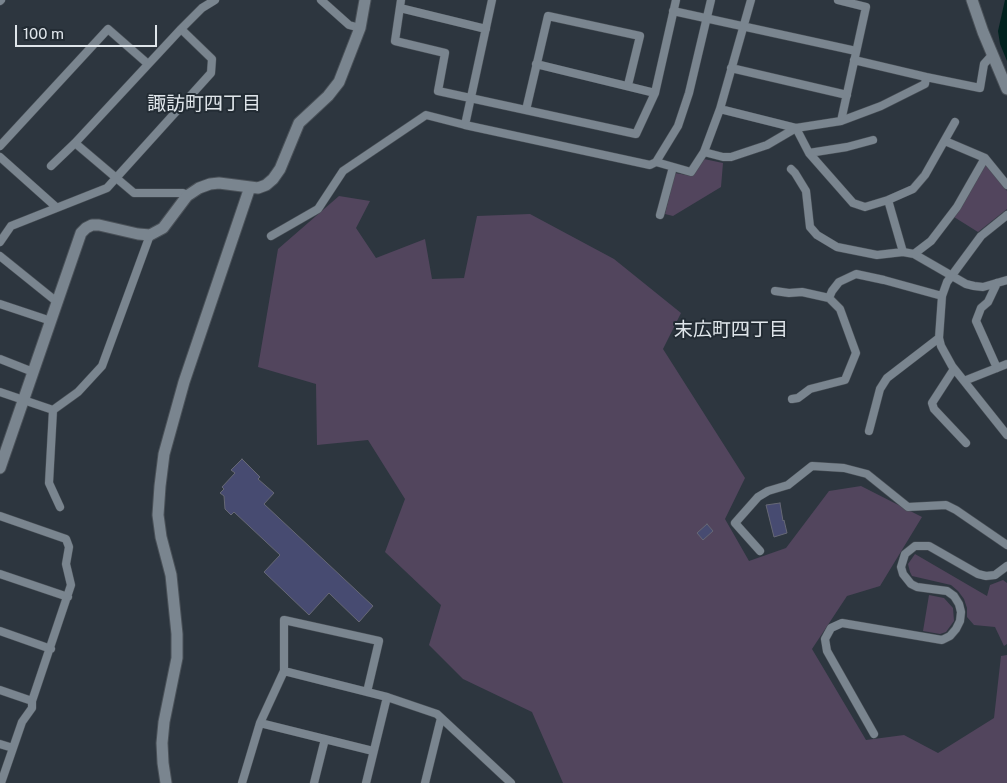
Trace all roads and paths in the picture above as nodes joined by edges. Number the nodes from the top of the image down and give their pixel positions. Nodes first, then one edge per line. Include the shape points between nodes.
1 (214, 0) edge
2 (321, 0) edge
3 (365, 0) edge
4 (492, 0) edge
5 (676, 0) edge
6 (712, 0) edge
7 (751, 0) edge
8 (838, 0) edge
9 (972, 0) edge
10 (400, 4) edge
11 (673, 11) junction
12 (707, 18) junction
13 (744, 26) junction
14 (360, 28) junction
15 (181, 29) junction
16 (486, 29) junction
17 (856, 51) junction
18 (993, 54) junction
19 (854, 60) junction
20 (148, 64) junction
21 (536, 64) junction
22 (731, 68) junction
23 (926, 77) junction
24 (628, 85) junction
25 (1007, 89) edge
26 (655, 93) junction
27 (847, 95) junction
28 (471, 98) junction
29 (720, 108) junction
30 (526, 110) junction
31 (841, 121) junction
32 (955, 122) dead end
33 (465, 125) junction
34 (796, 128) junction
35 (873, 140) dead end
36 (945, 141) junction
37 (75, 143) junction
38 (0, 146) edge
39 (704, 152) junction
40 (809, 153) junction
41 (0, 156) edge
42 (985, 158) junction
43 (656, 162) junction
44 (51, 166) dead end
45 (673, 167) junction
46 (791, 168) dead end
47 (115, 177) junction
48 (1007, 185) edge
49 (250, 188) junction
50 (187, 196) junction
51 (888, 200) junction
52 (56, 207) junction
53 (1007, 215) edge
54 (660, 216) dead end
55 (150, 235) junction
56 (271, 236) dead end
57 (0, 242) edge
58 (903, 252) junction
59 (914, 254) junction
60 (0, 256) edge
61 (951, 275) junction
62 (1007, 280) edge
63 (997, 283) junction
64 (775, 291) dead end
65 (942, 296) junction
66 (829, 298) junction
67 (57, 302) junction
68 (0, 304) edge
69 (51, 321) junction
70 (940, 338) junction
71 (0, 359) edge
72 (1007, 364) edge
73 (954, 368) junction
74 (997, 368) junction
75 (33, 372) junction
76 (964, 381) junction
77 (0, 392) edge
78 (792, 399) dead end
79 (23, 400) junction
80 (53, 410) junction
81 (869, 431) dead end
82 (1007, 435) edge
83 (966, 443) dead end
84 (3, 450) edge
85 (0, 468) edge
86 (60, 507) dead end
87 (0, 516) edge
88 (1007, 545) edge
89 (760, 551) dead end
90 (1007, 566) edge
91 (0, 574) edge
92 (68, 597) junction
93 (0, 631) edge
94 (51, 649) junction
95 (284, 671) junction
96 (0, 690) edge
97 (367, 692) junction
98 (387, 697) junction
99 (32, 701) junction
100 (441, 718) junction
101 (260, 723) junction
102 (874, 734) dead end
103 (325, 739) junction
104 (0, 744) edge
105 (13, 748) junction
106 (374, 751) junction
107 (428, 781) edge
108 (1, 783) edge
109 (166, 783) edge
110 (242, 783) edge
111 (314, 783) edge
112 (366, 783) edge
113 (511, 783) edge

1 - 15 street
2 - 14 street via 349,25
3 - 14 street
4 - 16 street
5 - 11 street
6 - 12 street
7 - 13 street
8 - 17 street via 866,7
9 - 18 street
10 - 16 street
10 - 28 street via 395,41 445,54 438,91
11 - 12 street
11 - 26 street
12 - 13 street
12 - 43 street via 690,93 678,126
13 - 17 street
13 - 22 street
14 - 49 street via 339,82 299,123 280,169 266,185
15 - 20 street
15 - 47 street via 212,59 211,73
16 - 28 street
17 - 19 street
18 - 23 street via 984,64 980,88
18 - 25 street
19 - 23 street
19 - 27 street
20 - 37 street
20 - 38 street via 108,29
21 - 24 street
21 - 24 street via 548,16 640,36
21 - 30 street
22 - 27 street
22 - 29 street
23 - 31 street via 925,84
24 - 26 street
26 - 30 street via 636,134
27 - 31 street
28 - 30 street
28 - 33 street
29 - 34 street
29 - 39 street
31 - 34 street
32 - 36 street
33 - 43 street via 650,165
33 - 56 street via 426,114 343,171 318,209
34 - 39 street via 767,145 731,157
34 - 40 street
35 - 40 street
36 - 42 street
36 - 51 street via 925,175 912,189
37 - 44 street
37 - 47 street
39 - 45 street via 691,172
40 - 51 street via 853,203 865,206
41 - 52 street
42 - 48 street
42 - 59 street via 957,207 931,241
43 - 45 street
45 - 54 street
46 - 58 street via 806,191 810,227 817,235 837,247 853,251 877,255
47 - 50 street via 134,193 183,193
47 - 52 street via 106,188
49 - 50 street via 210,184
49 - 109 street via 184,382 164,454 158,515 175,606 177,658 164,722
50 - 55 street via 163,228
51 - 58 street
52 - 57 street via 11,226
53 - 61 street via 981,236
55 - 67 street via 99,225 86,228
55 - 80 street via 102,366 78,392
58 - 59 street
59 - 61 street
60 - 67 street
61 - 63 street via 974,286
61 - 65 street
62 - 63 street
63 - 74 street via 988,302 980,308 976,321
64 - 66 street
65 - 66 street via 856,274 839,282
65 - 70 street
66 - 78 street via 840,309 856,354 845,380 810,389
67 - 69 street
68 - 69 street
69 - 75 street
70 - 73 street
70 - 81 street via 887,378 880,389
71 - 75 street
72 - 74 street
73 - 76 street
73 - 83 street via 932,404
74 - 76 street
75 - 79 street
76 - 82 street
77 - 79 street
79 - 80 street
79 - 84 street
80 - 86 street via 49,483
84 - 85 street
87 - 92 street via 66,539 69,547 66,564 71,585
88 - 89 street via 946,505 908,507 867,474 844,468 812,466 788,485 758,497 735,523
90 - 102 street via 994,575 986,576 929,546 915,546 905,554 901,567 903,574 911,584 947,591 954,596 961,612 956,630 950,636 942,640 842,623 831,628 825,639 827,651
91 - 92 street
92 - 94 street
93 - 94 street
94 - 99 street
95 - 97 street
95 - 97 street via 284,620 379,641
95 - 101 street
96 - 99 street
97 - 98 street
98 - 100 street
98 - 106 street
99 - 105 street via 32,708 22,722
100 - 107 street
100 - 113 street
101 - 103 street
101 - 110 street
103 - 106 street
103 - 111 street
104 - 105 street
105 - 108 street
106 - 112 street

